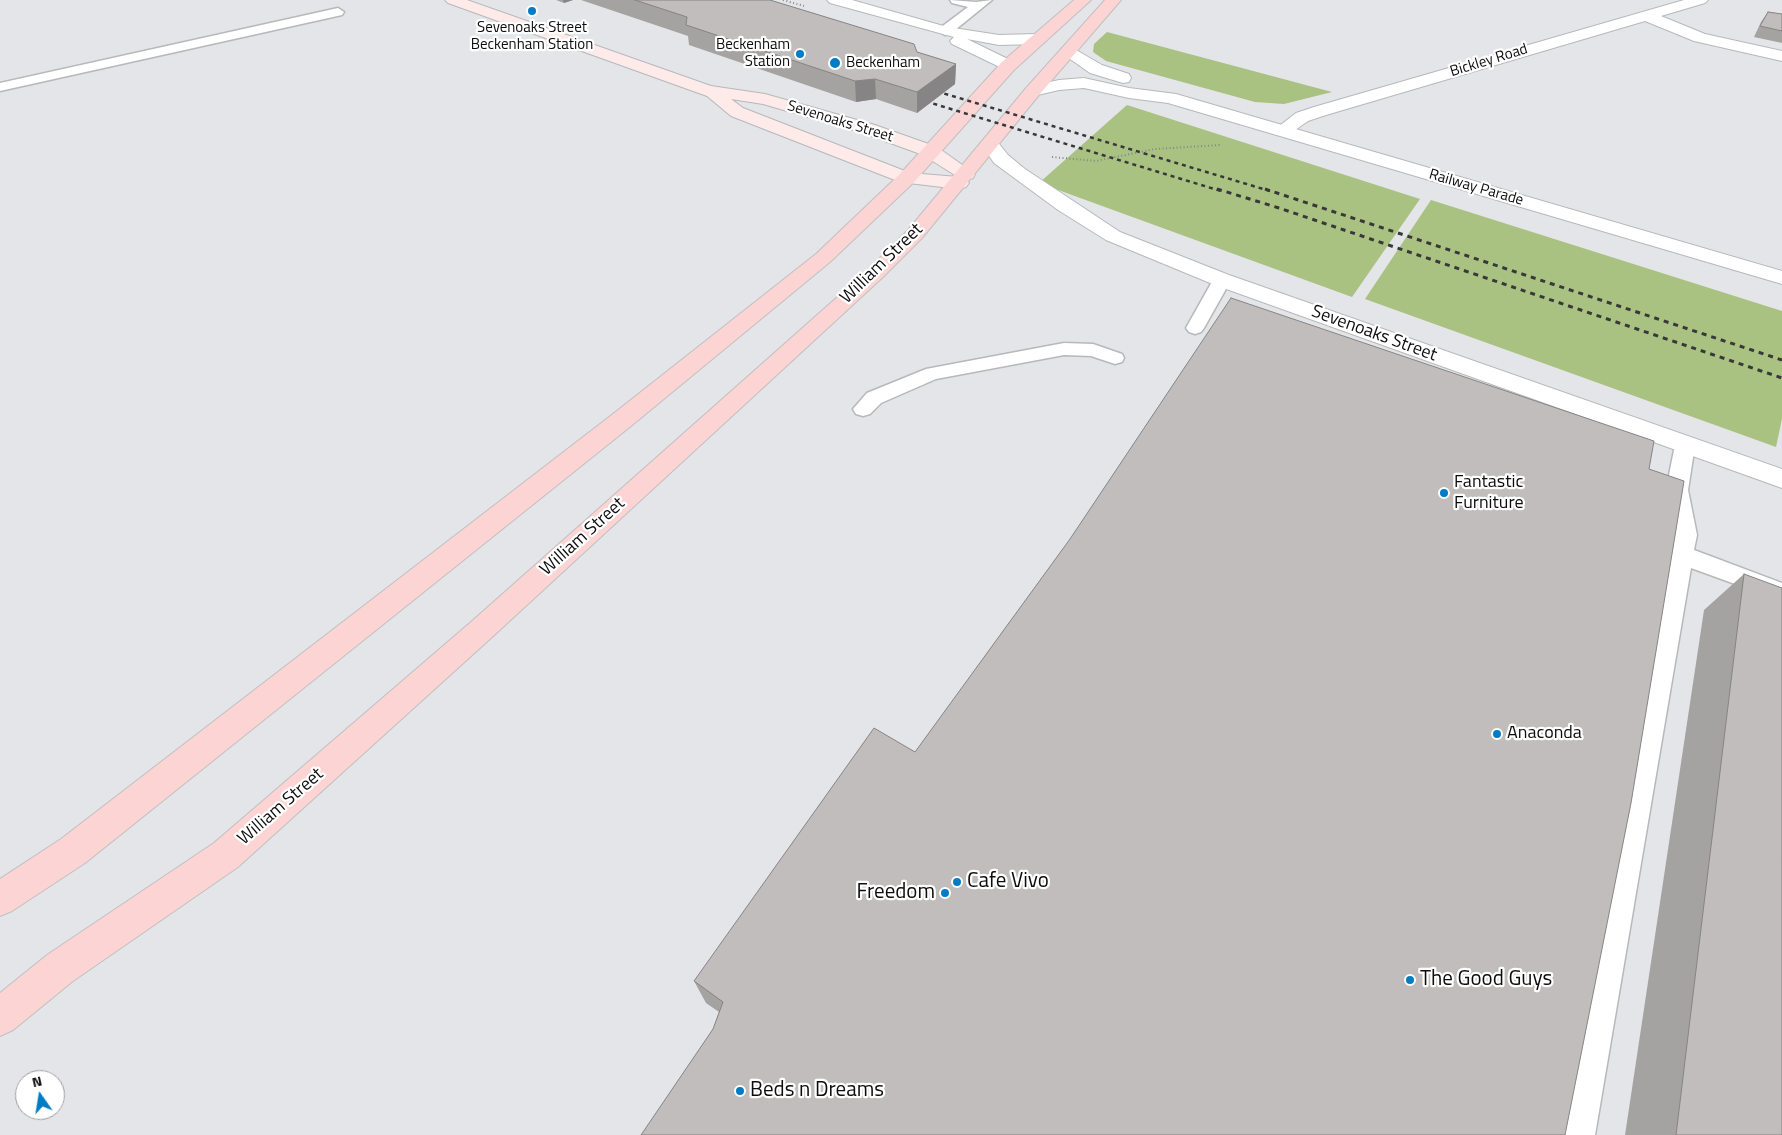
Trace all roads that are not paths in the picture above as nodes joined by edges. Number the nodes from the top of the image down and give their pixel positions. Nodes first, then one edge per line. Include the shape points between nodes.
1 (453, 0) edge
2 (835, 0) edge
3 (956, 0) edge
4 (1083, 0) edge
5 (1114, 0) edge
6 (1700, 0) edge
7 (982, 3) edge
8 (1664, 4) edge
9 (338, 12) dead end
10 (1644, 15) junction
11 (945, 31) junction
12 (1037, 39) junction
13 (1069, 51) junction
14 (1782, 56) edge
15 (1008, 66) junction
16 (0, 88) edge
17 (708, 90) junction
18 (1033, 91) junction
19 (1170, 98) junction
20 (1282, 131) junction
21 (990, 144) junction
22 (930, 151) junction
23 (907, 178) junction
24 (962, 178) junction
25 (1782, 278) edge
26 (1222, 280) junction
27 (1196, 328) dead end
28 (1115, 358) dead end
29 (863, 409) dead end
30 (1685, 445) junction
31 (1782, 479) edge
32 (1682, 555) junction
33 (1782, 592) edge
34 (0, 899) edge
35 (0, 1017) edge
36 (1579, 1135) edge

1 - 17 main road, Sevenoaks Street
2 - 11 street
3 - 7 lane
4 - 12 main road
5 - 13 main road, William Street
6 - 8 street, Bickley Road
7 - 11 lane
8 - 10 street, Bickley Road
9 - 16 lane
10 - 14 street via 1700,38
10 - 20 street, Bickley Road via 1320,112 1296,120
11 - 12 street via 1005,40
11 - 15 street via 964,45
12 - 15 main road
13 - 18 main road, William Street
13 - 19 street, Railway Parade via 1096,69 1139,83
15 - 22 main road
17 - 22 main road, Sevenoaks Street via 764,98
17 - 23 main road, Sevenoaks Street via 737,112
18 - 19 street, Railway Parade via 1084,83
18 - 21 main road, William Street
19 - 20 street, Railway Parade
20 - 25 street, Railway Parade
21 - 24 main road, William Street
21 - 26 street, Sevenoaks Street via 1001,159 1018,173 1113,236
22 - 23 main road
22 - 24 main road, Sevenoaks Street
23 - 24 main road, Sevenoaks Street
23 - 34 main road via 823,258 622,420 73,851
24 - 35 main road, William Street via 915,234 876,272 481,630 226,855 60,968
26 - 27 lane
26 - 30 street, Sevenoaks Street
28 - 29 lane via 1080,348 996,369 934,373 874,398
30 - 31 street, Sevenoaks Street
30 - 32 lane via 1677,490 1686,534
32 - 33 lane
32 - 36 lane

